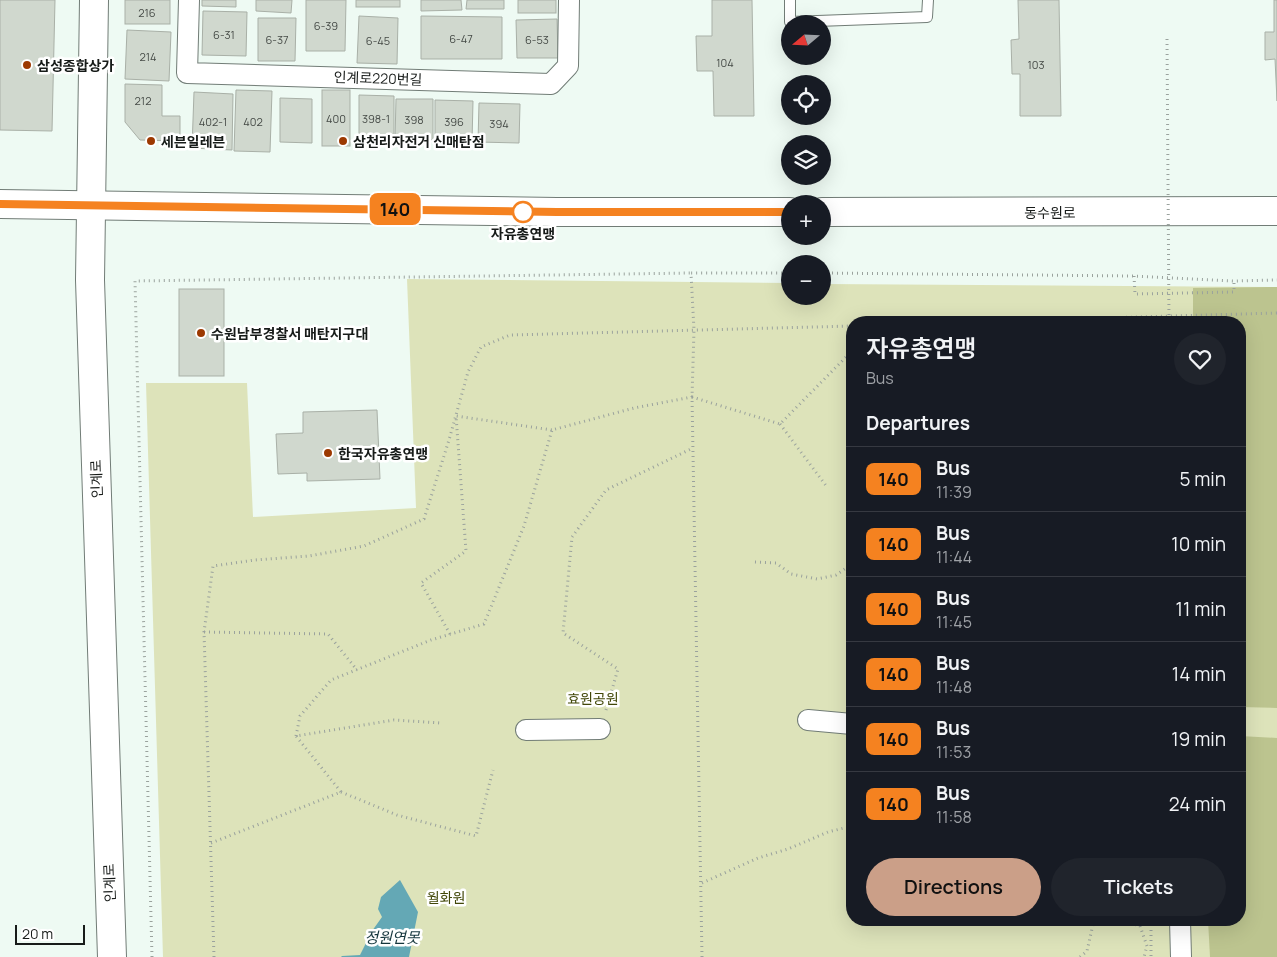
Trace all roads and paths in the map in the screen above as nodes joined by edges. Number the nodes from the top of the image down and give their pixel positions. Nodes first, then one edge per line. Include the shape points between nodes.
1 (94, 0) edge
2 (189, 0) edge
3 (569, 0) edge
4 (790, 0) edge
5 (928, 0) edge
6 (1167, 39) dead end
7 (0, 204) edge
8 (90, 204) junction
9 (1277, 211) edge
10 (781, 212) edge
11 (831, 212) edge
12 (691, 272) junction
13 (781, 273) edge
14 (831, 274) edge
15 (1134, 276) junction
16 (1277, 280) edge
17 (1234, 281) junction
18 (1277, 313) edge
19 (1169, 316) edge
20 (1204, 316) edge
21 (846, 326) edge
22 (694, 330) junction
23 (846, 357) edge
24 (692, 397) junction
25 (456, 416) junction
26 (780, 424) junction
27 (552, 430) junction
28 (693, 448) junction
29 (827, 487) dead end
30 (754, 562) dead end
31 (846, 568) edge
32 (204, 632) junction
33 (450, 634) junction
34 (357, 670) junction
35 (808, 720) dead end
36 (441, 723) dead end
37 (846, 723) edge
38 (600, 729) joint
39 (526, 730) dead end
40 (296, 736) junction
41 (493, 770) dead end
42 (341, 792) junction
43 (846, 828) edge
44 (211, 844) junction
45 (702, 883) junction
46 (1093, 926) edge
47 (1140, 926) edge
48 (1151, 926) edge
49 (1180, 926) edge
50 (112, 957) edge
51 (152, 957) edge
52 (214, 957) edge
53 (702, 957) edge
54 (1080, 957) edge
55 (1144, 957) edge
56 (1151, 957) edge
57 (1181, 957) edge

1 - 8 main road, 인계로
2 - 3 street, 인계로220번길 via 187,73 551,84 568,66
4 - 5 lane via 790,22 927,17
6 - 19 path, bridge
7 - 8 main road
8 - 10 main road via 557,212
8 - 50 main road, 인계로 via 90,290
9 - 11 main road, 동수원로
12 - 13 path
12 - 22 path
12 - 51 path via 136,281
14 - 15 path
15 - 17 path
15 - 17 path via 1134,294 1234,292
16 - 17 path
18 - 20 path
21 - 22 path
22 - 24 path
22 - 25 path via 510,335 481,347 468,372
23 - 26 path
24 - 26 path
24 - 27 path via 634,408
24 - 28 path
25 - 27 path
25 - 32 path via 424,519 364,546 309,556 213,566
25 - 33 path via 466,551 421,583
26 - 29 path
27 - 33 path via 524,526 484,624
28 - 38 path via 606,490 572,537 563,633 618,669
28 - 45 path
30 - 31 path via 776,563 791,574 817,580 836,575
32 - 34 path via 328,634
32 - 44 path
33 - 34 path
34 - 40 path via 332,680 300,716
35 - 37 street
36 - 40 path via 394,720
38 - 39 street
40 - 42 path
41 - 42 path via 476,836 397,815
42 - 44 path
43 - 45 path via 758,858
44 - 52 path
45 - 53 path
46 - 54 path via 1087,951
47 - 55 path via 1147,946
48 - 56 path
49 - 57 street

